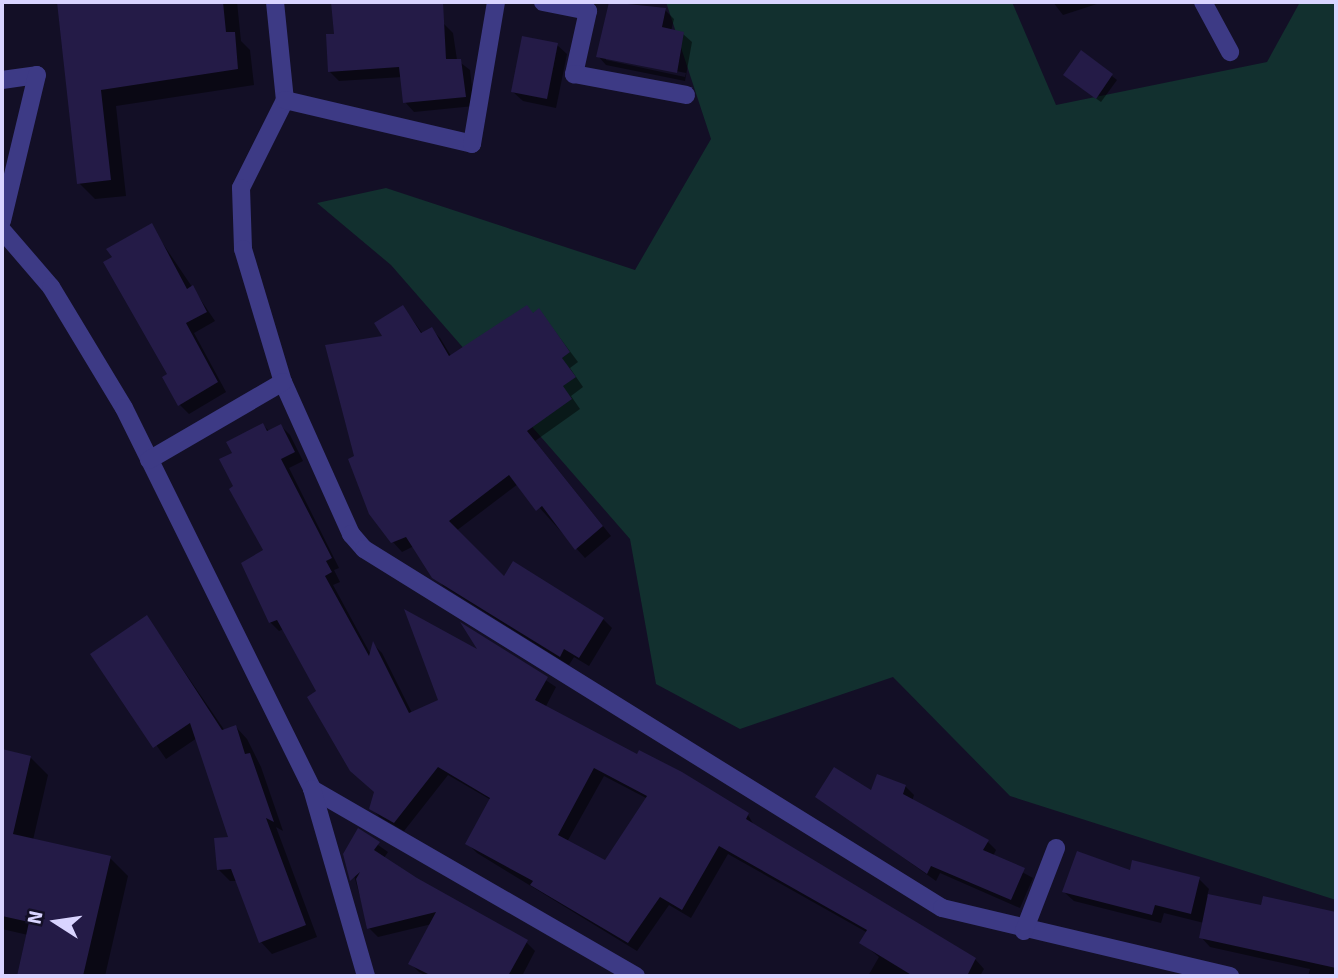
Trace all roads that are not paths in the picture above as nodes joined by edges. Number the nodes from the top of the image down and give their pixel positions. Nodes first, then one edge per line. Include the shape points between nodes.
1 (275, 2) edge
2 (496, 2) edge
3 (543, 2) edge
4 (1203, 2) edge
5 (1230, 52) dead end
6 (2, 80) edge
7 (686, 95) dead end
8 (285, 100) junction
9 (2, 220) edge
10 (2, 230) edge
11 (283, 382) junction
12 (149, 460) junction
13 (312, 789) junction
14 (1056, 848) dead end
15 (1024, 931) junction
16 (366, 976) edge
17 (636, 976) edge
18 (1230, 976) edge

1 - 8 street
2 - 8 street via 472,144
3 - 7 street via 588,11 573,75
4 - 5 street
6 - 9 street via 37,75
8 - 11 street via 241,188 243,248
10 - 12 street via 51,287 124,408
11 - 12 street
11 - 15 street via 351,534 363,549 942,908
12 - 13 street
13 - 16 street
13 - 17 street
14 - 15 street
15 - 18 street

